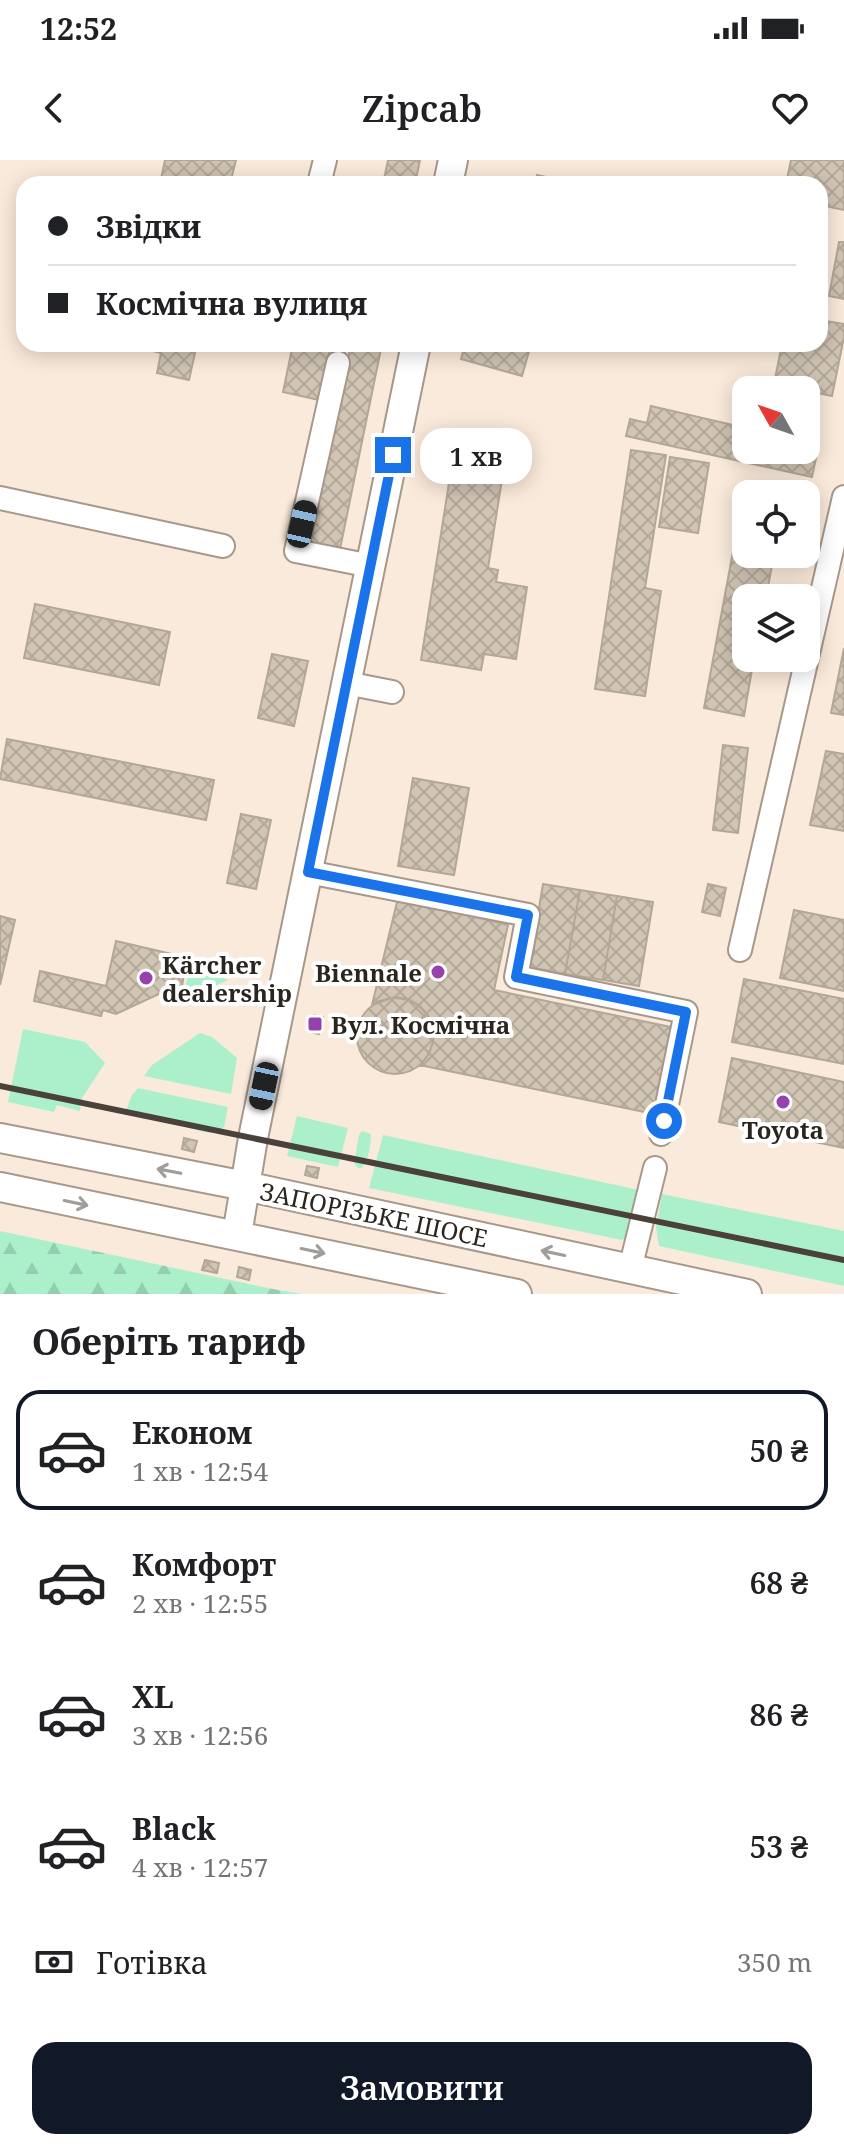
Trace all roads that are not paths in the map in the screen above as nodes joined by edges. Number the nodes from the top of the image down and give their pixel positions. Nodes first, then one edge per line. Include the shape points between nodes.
1 (414, 352) edge
2 (338, 363) dead end
3 (844, 497) edge
4 (0, 498) edge
5 (223, 546) dead end
6 (371, 566) junction
7 (346, 683) junction
8 (392, 692) dead end
9 (308, 872) junction
10 (740, 950) dead end
11 (661, 1134) dead end
12 (0, 1138) edge
13 (655, 1168) dead end
14 (245, 1186) junction
15 (0, 1187) edge
16 (237, 1235) junction
17 (630, 1269) junction
18 (517, 1294) edge
19 (747, 1294) edge

1 - 6 main road
2 - 6 lane via 296,551
3 - 10 lane
4 - 5 lane
6 - 7 main road
7 - 8 lane
7 - 9 main road
9 - 11 lane via 528,915 516,977 686,1012
9 - 14 main road
14 -> 12 main road, ЗАПОРІЗЬКЕ ШОСЕ
13 - 17 lane
14 - 16 main road
17 -> 14 main road, ЗАПОРІЗЬКЕ ШОСЕ
15 -> 16 main road, ЗАПОРІЗЬКЕ ШОСЕ
16 -> 18 main road, ЗАПОРІЗЬКЕ ШОСЕ
17 - 19 main road, ЗАПОРІЗЬКЕ ШОСЕ

